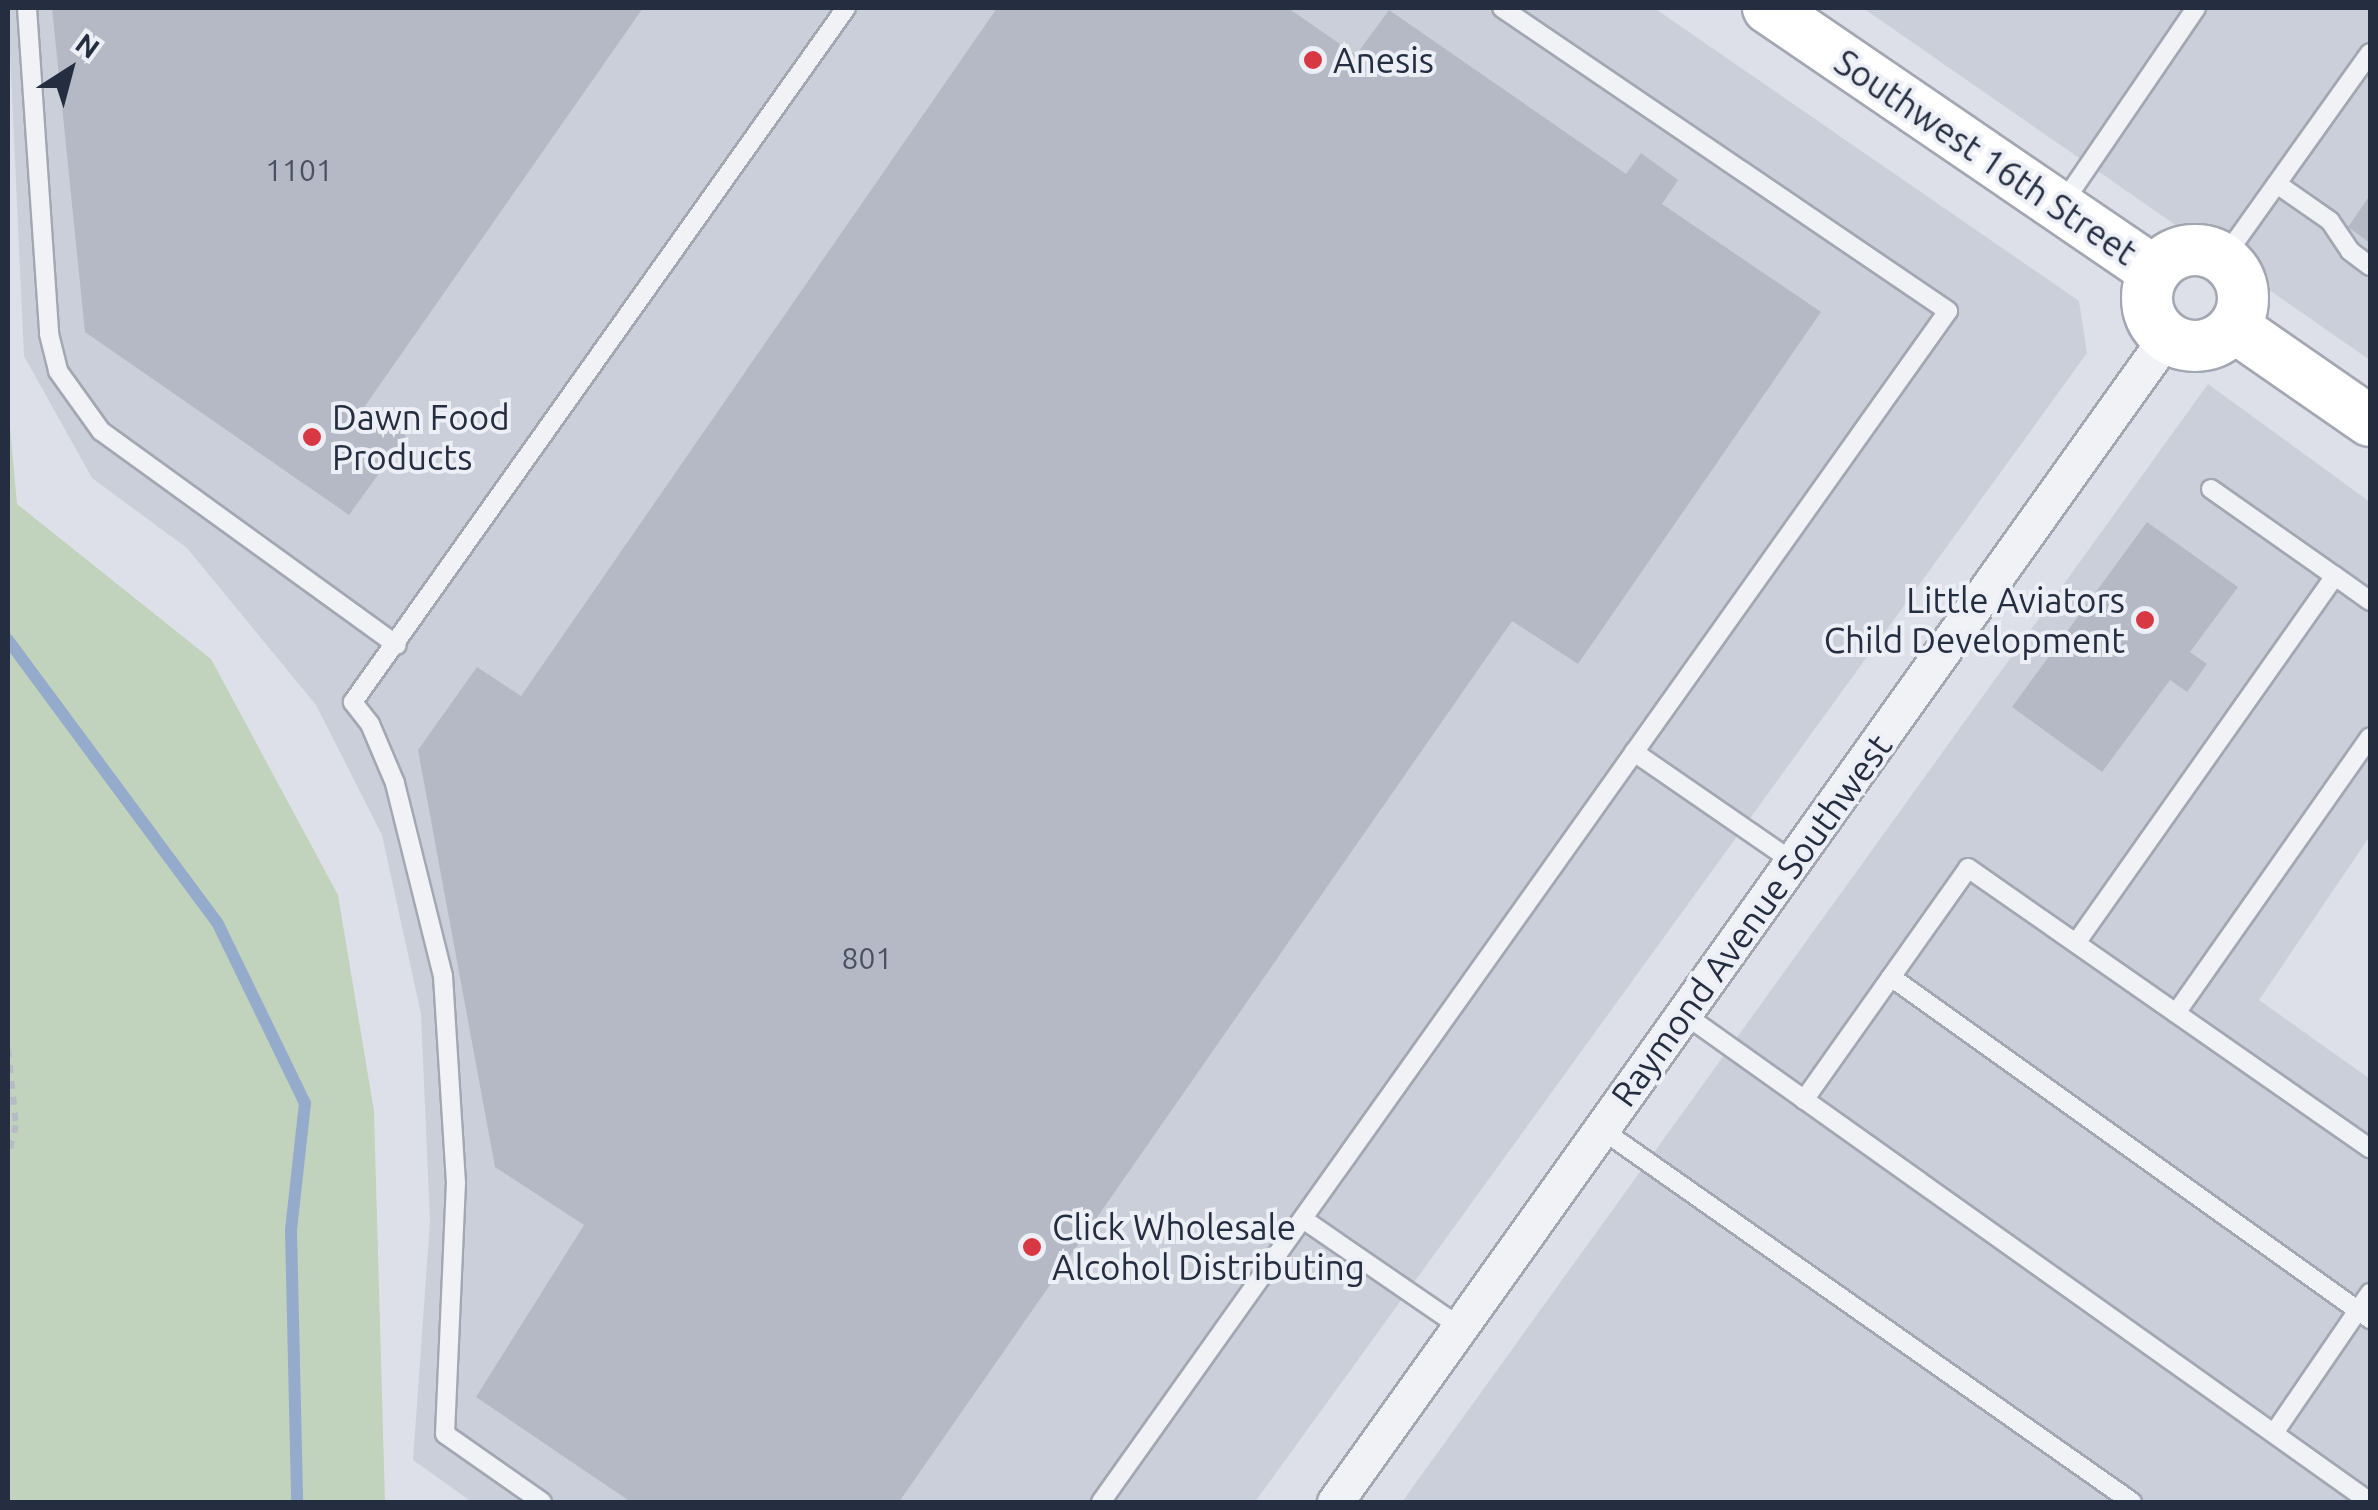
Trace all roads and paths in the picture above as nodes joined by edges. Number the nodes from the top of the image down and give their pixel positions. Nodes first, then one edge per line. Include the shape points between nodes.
1 (26, 8) edge
2 (846, 8) edge
3 (1502, 8) edge
4 (1768, 8) edge
5 (2196, 8) edge
6 (2369, 60) edge
7 (2276, 184) junction
8 (2060, 207) junction
9 (2223, 259) junction
10 (2370, 266) edge
11 (2155, 272) junction
12 (2234, 327) junction
13 (2167, 337) junction
14 (2370, 421) edge
15 (2211, 489) dead end
16 (2335, 576) junction
17 (2370, 601) edge
18 (397, 645) junction
19 (2370, 736) edge
20 (1634, 752) junction
21 (1792, 861) junction
22 (2076, 942) junction
23 (1891, 977) junction
24 (2176, 1013) junction
25 (1684, 1014) junction
26 (8, 1049) edge
27 (1804, 1100) junction
28 (1601, 1130) junction
29 (2370, 1148) edge
30 (8, 1156) edge
31 (1303, 1219) junction
32 (2370, 1293) edge
33 (2364, 1315) edge
34 (1460, 1327) junction
35 (2274, 1433) junction
36 (542, 1502) edge
37 (1102, 1502) edge
38 (1335, 1502) edge
39 (2130, 1502) edge
40 (2370, 1502) edge

1 - 18 lane via 49,334 58,370 101,431
2 - 18 lane
3 - 20 lane via 1948,311
4 - 8 street, Southwest 16th Street
5 - 8 lane
6 - 7 lane
7 - 9 lane
7 - 10 lane via 2330,221 2350,252
8 - 11 street, Southwest 16th Street
9 - 11 street, Southwest 16th Street via 2194,250 2178,253
9 - 12 street via 2244,298
11 - 13 street, Southwest 16th Street via 2147,300
12 - 13 street via 2210,344
12 - 14 street
13 - 21 street, Raymond Avenue Southwest
15 - 16 lane
16 - 17 lane
16 - 22 lane
18 - 36 lane via 354,702 395,783 443,976 456,1183 446,1434
19 - 24 lane
20 - 21 lane
20 - 31 lane
21 - 25 street, Raymond Avenue Southwest
22 - 23 lane via 1968,868
22 - 24 lane
23 - 27 lane
23 - 33 lane
24 - 29 lane
25 - 27 lane
25 - 28 street, Raymond Avenue Southwest
26 - 30 path via 16,1125
27 - 35 lane
28 - 34 street, Raymond Avenue Southwest
28 - 39 lane
31 - 34 lane
31 - 37 lane
32 - 33 lane
33 - 35 lane
34 - 38 street, Raymond Avenue Southwest
35 - 40 lane

